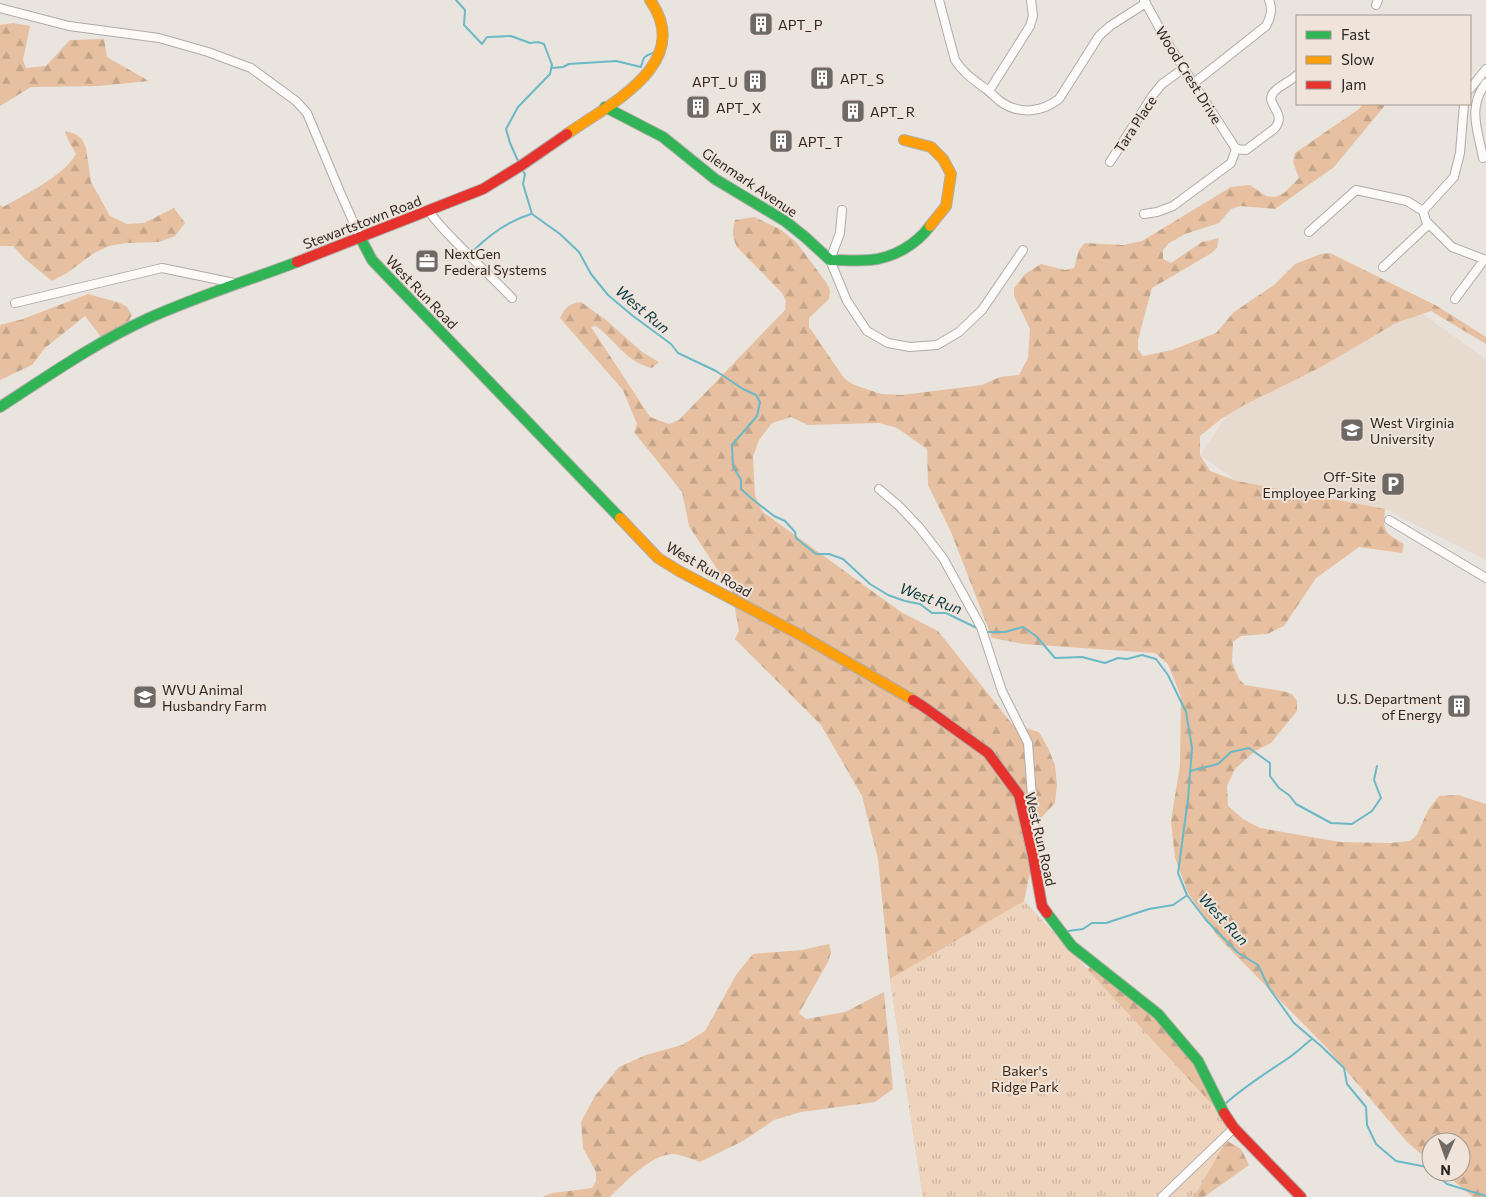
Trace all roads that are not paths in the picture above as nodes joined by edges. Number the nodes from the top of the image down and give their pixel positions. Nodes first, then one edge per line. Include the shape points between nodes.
1 (650, 0) edge
2 (939, 0) edge
3 (1031, 0) edge
4 (1269, 0) edge
5 (1145, 2) edge
6 (0, 8) edge
7 (1184, 68) junction
8 (1486, 69) edge
9 (1296, 76) edge
10 (1194, 83) junction
11 (1486, 83) edge
12 (1471, 88) edge
13 (989, 91) junction
14 (1464, 105) edge
15 (605, 107) junction
16 (904, 140) dead end
17 (1236, 149) junction
18 (1483, 158) dead end
19 (1110, 162) dead end
20 (842, 210) dead end
21 (429, 211) junction
22 (1423, 211) junction
23 (1144, 214) dead end
24 (1429, 224) junction
25 (1309, 232) dead end
26 (360, 237) junction
27 (1024, 250) dead end
28 (830, 260) junction
29 (1485, 260) edge
30 (1383, 267) dead end
31 (239, 284) junction
32 (512, 298) dead end
33 (1455, 299) dead end
34 (15, 303) dead end
35 (0, 407) edge
36 (879, 489) dead end
37 (1389, 520) dead end
38 (1486, 578) edge
39 (1031, 849) junction
40 (1234, 1128) junction
41 (1162, 1197) edge
42 (1301, 1197) edge

1 - 15 street, Stewartstown Road via 662,28 658,59 644,78
2 - 13 street via 955,60 967,76
3 - 13 street via 1033,16 1030,26
4 - 10 street via 1270,19 1266,26
5 - 7 street, Wood Crest Drive
5 - 13 street via 1099,36 1066,89 1051,106 1025,111 1012,108
6 - 26 street, West Run Road via 69,26 160,38 251,68 307,113
7 - 10 street, Wood Crest Drive
7 - 19 street, Tara Place via 1153,95
8 - 12 street
9 - 17 street via 1271,98 1279,114 1278,125 1246,150
10 - 17 street, Wood Crest Drive
11 - 18 street via 1474,112
14 - 22 street via 1460,153 1454,177
15 - 21 street, Stewartstown Road via 510,174
15 - 28 street, Glenmark Avenue via 657,133 732,190 780,217
16 - 28 street via 930,147 943,159 951,174 946,206 925,233 902,251 871,260
17 - 23 street via 1231,163 1173,206
20 - 28 street via 840,233
21 - 26 street, Stewartstown Road
21 - 32 street via 460,248
22 - 24 street
22 - 25 street via 1407,201 1356,190
24 - 29 street via 1452,247
24 - 30 street
26 - 31 street, Stewartstown Road
26 - 39 street, West Run Road via 372,260 658,558 924,707 988,753 1019,795
27 - 28 street via 982,310 959,332 937,345 910,347 888,343 867,331 847,301
29 - 33 street
31 - 34 street via 162,268
31 - 35 street, Stewartstown Road via 137,324
36 - 39 street via 919,526 943,558 981,627 1002,691 1028,743 1034,824
37 - 38 street
39 - 40 street, West Run Road via 1042,906 1072,946 1158,1014 1198,1062
40 - 41 street
40 - 42 street, West Run Road

